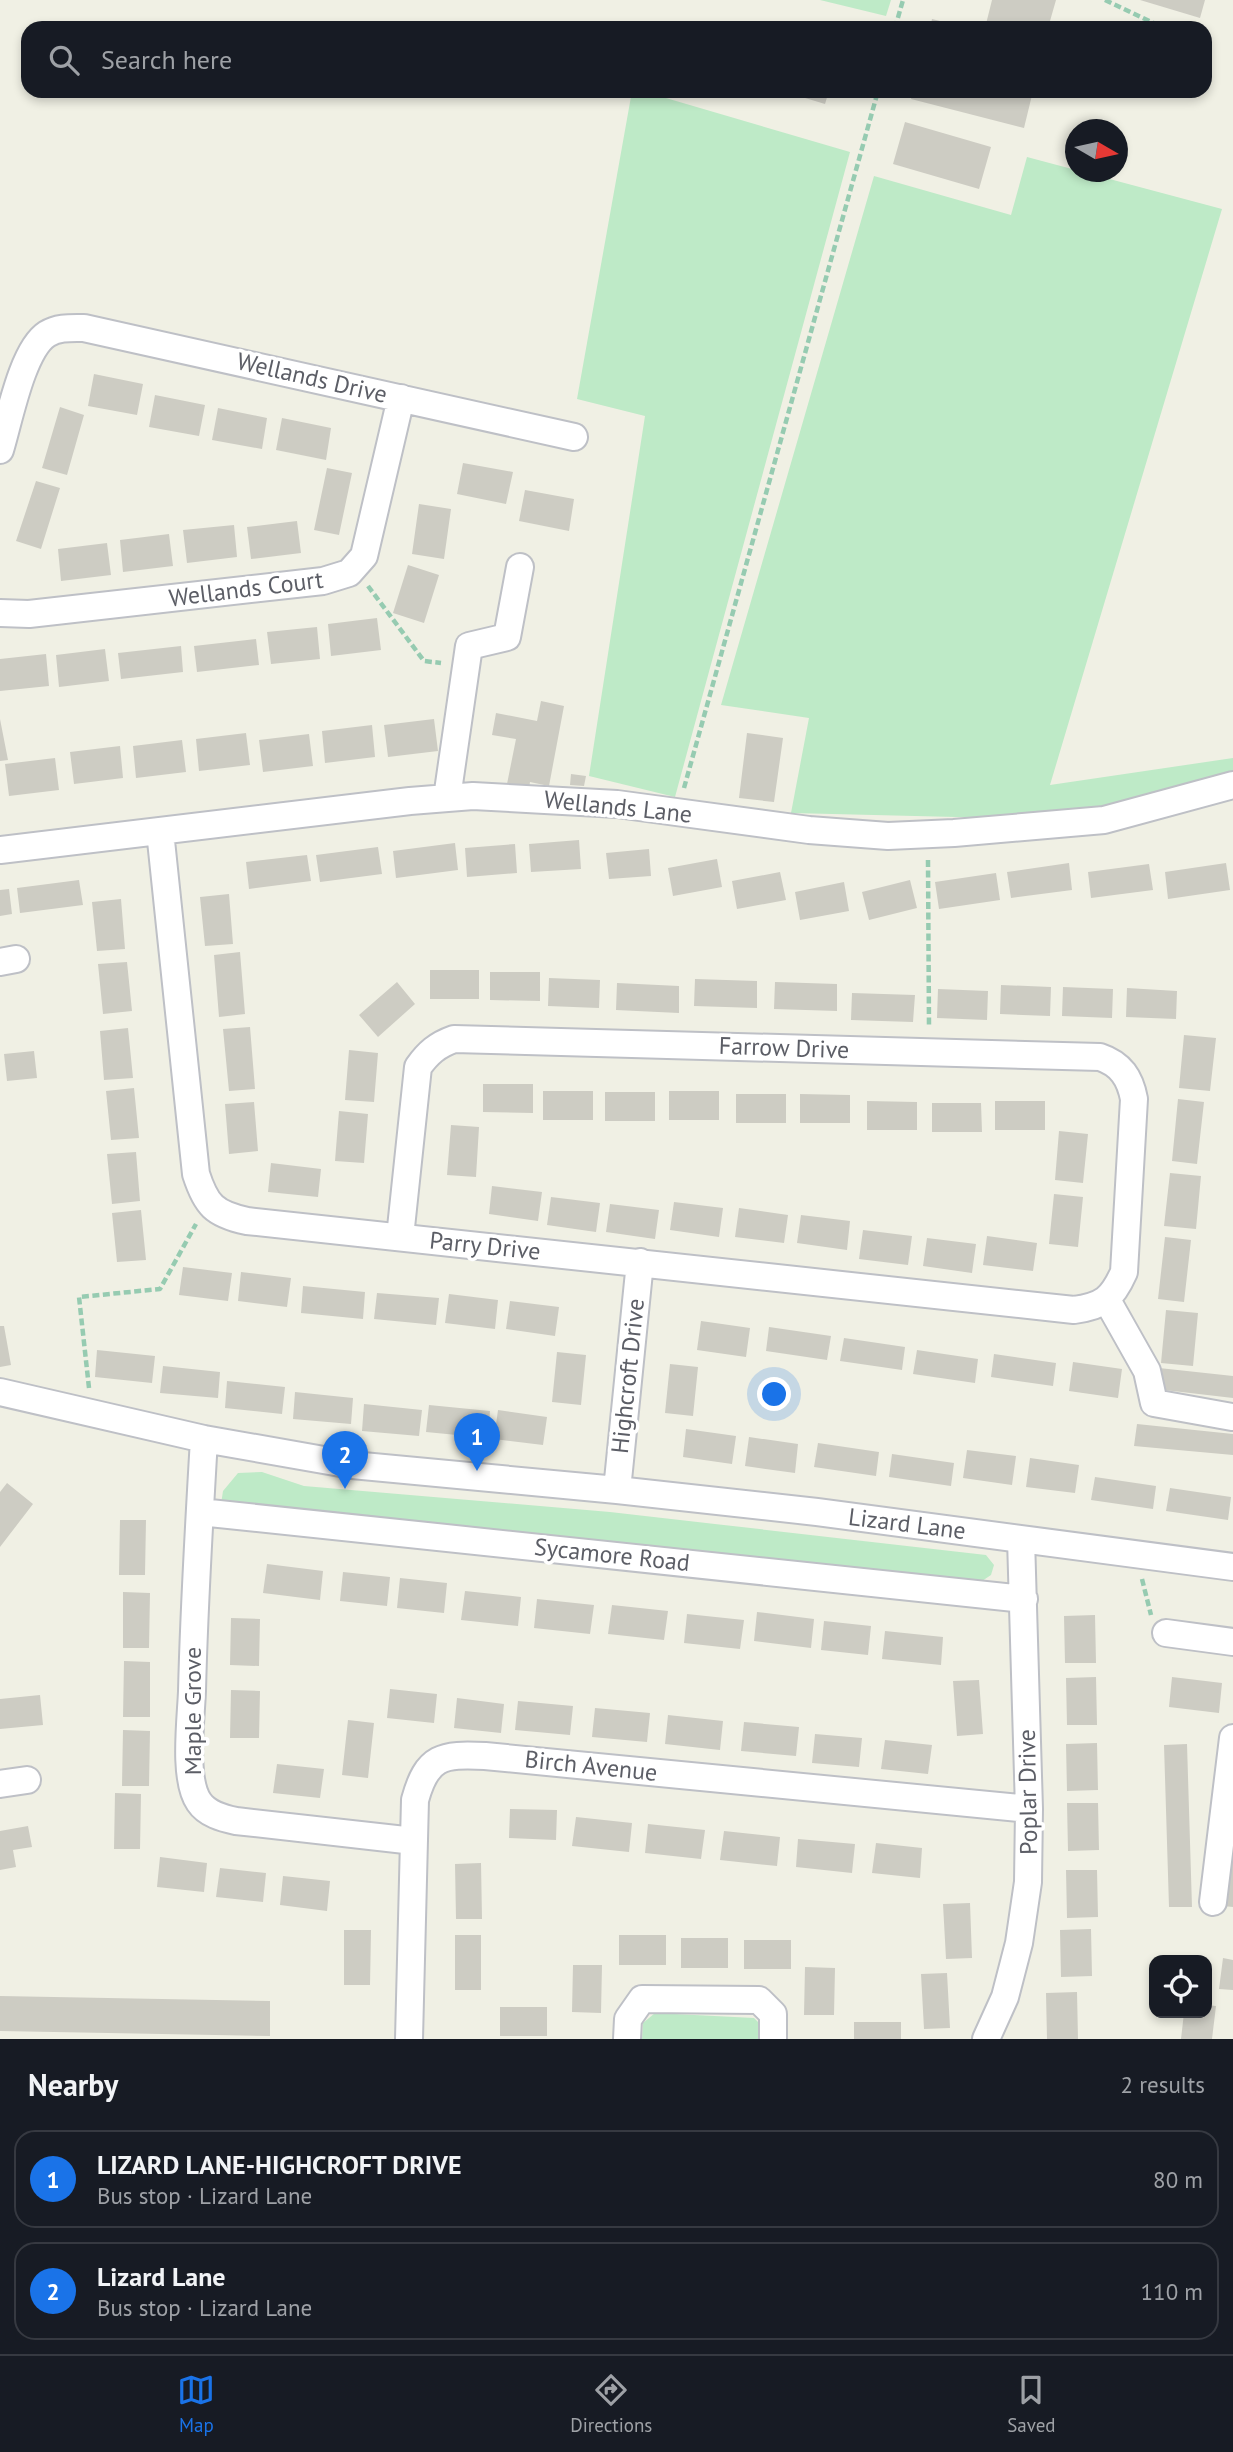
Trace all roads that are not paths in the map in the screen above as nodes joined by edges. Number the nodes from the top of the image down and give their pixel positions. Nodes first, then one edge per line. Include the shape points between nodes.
1 (401, 398) junction
2 (575, 437) dead end
3 (0, 450) edge
4 (520, 568) dead end
5 (0, 613) edge
6 (1233, 785) edge
7 (447, 798) junction
8 (160, 831) junction
9 (0, 850) edge
10 (400, 1237) junction
11 (640, 1262) junction
12 (1107, 1300) junction
13 (0, 1392) edge
14 (1232, 1417) edge
15 (204, 1439) junction
16 (617, 1490) junction
17 (200, 1512) junction
18 (1021, 1539) junction
19 (1233, 1567) edge
20 (1024, 1599) junction
21 (1166, 1633) road end
22 (1233, 1642) edge
23 (1233, 1738) edge
24 (27, 1780) dead end
25 (0, 1784) edge
26 (1029, 1809) junction
27 (414, 1841) junction
28 (1213, 1902) dead end
29 (409, 2039) edge
30 (627, 2039) edge
31 (773, 2039) edge
32 (986, 2039) edge

1 - 2 street, Wellands Drive
1 - 3 street, Wellands Drive via 65,327 36,343 27,360
1 - 5 street, Wellands Court via 372,531 364,556 349,573 323,581 29,614
4 - 7 street via 507,637 470,646
6 - 7 street, Wellands Lane via 1104,820 888,836 617,804
7 - 8 street, Wellands Lane
8 - 9 street, Wellands Lane
8 - 10 street, Parry Drive via 196,1174 203,1196 230,1217 247,1221
10 - 11 street, Parry Drive
10 - 12 street, Farrow Drive via 418,1068 440,1044 454,1039 1100,1057 1124,1072 1135,1099 1124,1272
11 - 12 street, Parry Drive via 1074,1310
11 - 16 street, Highcroft Drive
12 - 14 street via 1147,1371 1154,1403
13 - 15 street, Lizard Lane
15 - 16 street, Lizard Lane via 352,1465
15 - 17 street, Maple Grove
16 - 18 street, Lizard Lane
17 - 20 street, Sycamore Road
17 - 27 street, Maple Grove via 190,1749 192,1782 199,1802 209,1812 236,1821
18 - 19 street, Lizard Lane
18 - 20 street, Poplar Drive
20 - 26 street, Poplar Drive
21 - 22 street
23 - 28 street
24 - 25 street
26 - 27 street, Birch Avenue via 457,1755 437,1761 422,1777 415,1800
26 - 32 street, Poplar Drive via 1028,1882 1019,1943 1005,1997
27 - 29 street, Birch Avenue
30 - 31 street via 628,2019 642,1999 759,2000 773,2014

